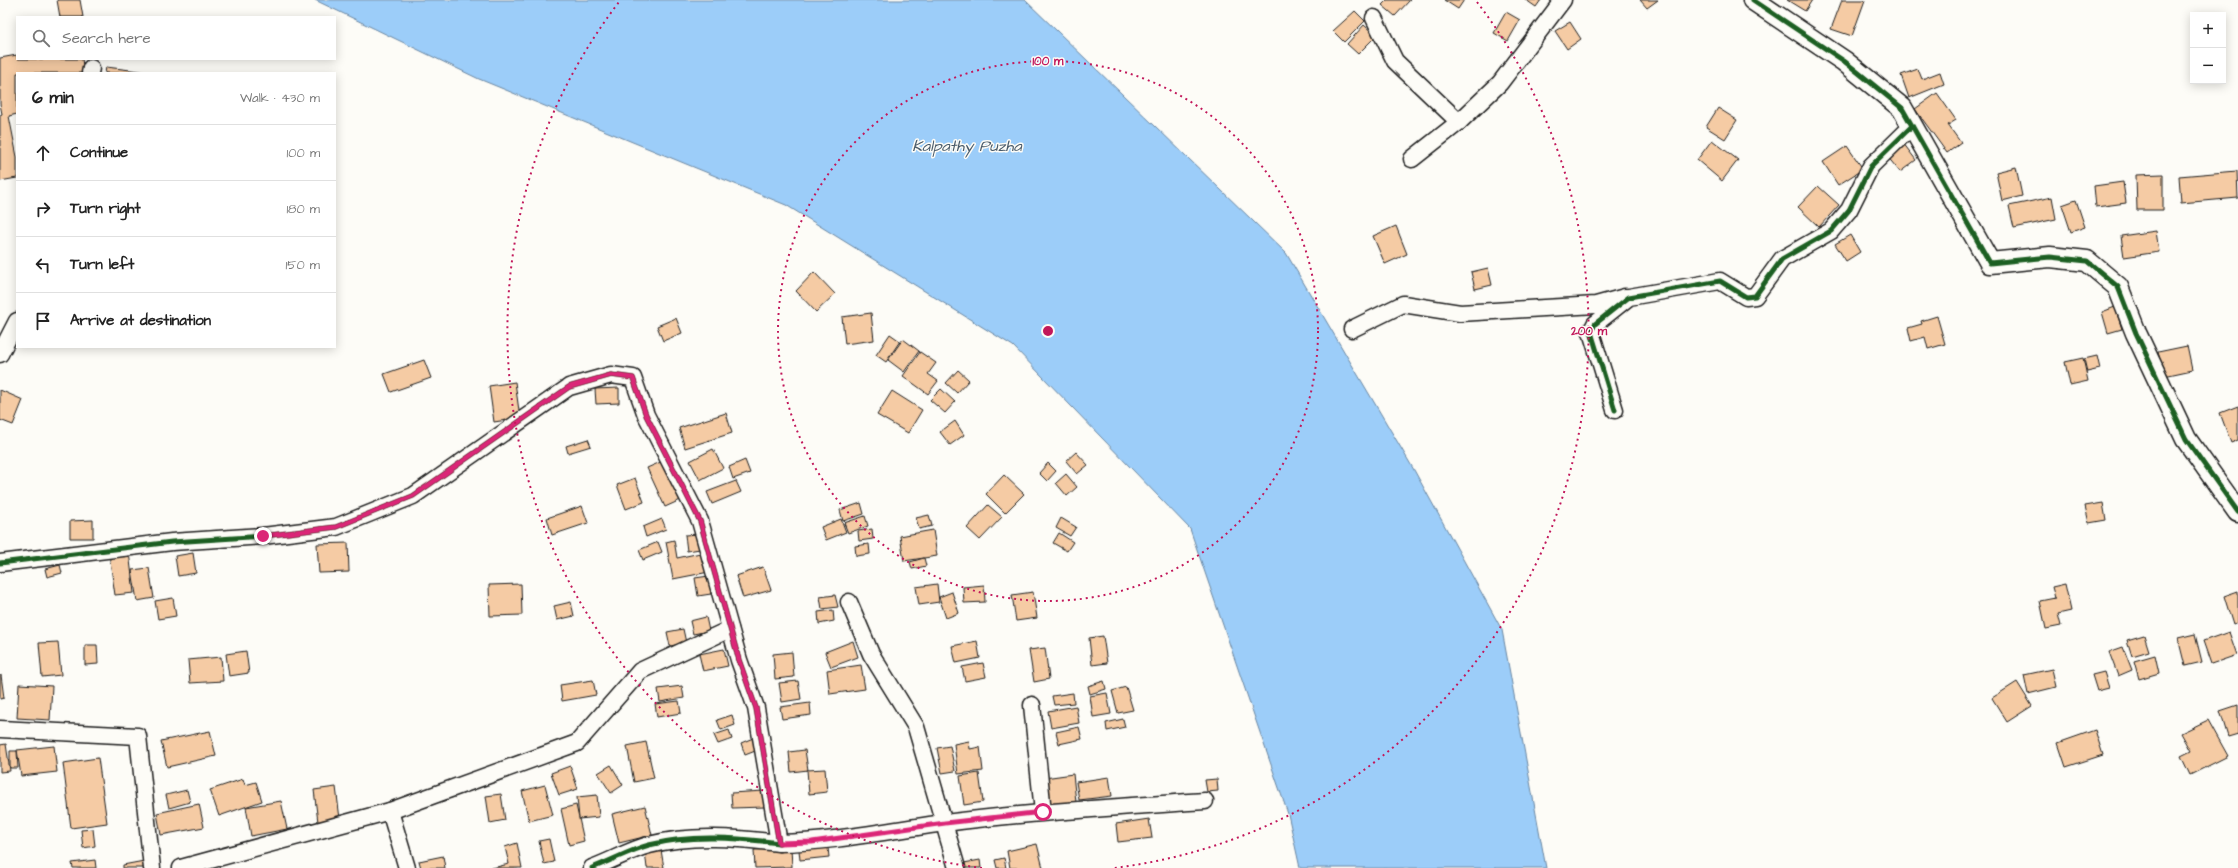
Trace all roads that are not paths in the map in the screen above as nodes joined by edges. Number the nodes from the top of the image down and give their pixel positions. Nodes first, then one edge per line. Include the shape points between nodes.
1 (1563, 0) edge
2 (1753, 0) edge
3 (1374, 18) dead end
4 (1459, 122) junction
5 (1912, 126) junction
6 (1412, 160) dead end
7 (1629, 297) junction
8 (16, 323) edge
9 (1352, 329) dead end
10 (0, 354) edge
11 (1615, 410) dead end
12 (2238, 512) edge
13 (0, 562) edge
14 (848, 602) dead end
15 (730, 629) junction
16 (1032, 705) dead end
17 (0, 729) edge
18 (1206, 801) dead end
19 (390, 811) junction
20 (1043, 812) junction
21 (945, 823) junction
22 (779, 843) junction
23 (152, 868) edge
24 (181, 868) edge
25 (407, 868) edge
26 (592, 868) edge
27 (957, 868) edge

1 - 4 street via 1500,83
2 - 5 street via 1850,66 1902,108
3 - 4 street via 1395,61
4 - 6 street
5 - 7 street via 1871,166 1849,210 1831,232 1782,259 1755,296 1746,297 1720,280
5 - 12 street via 1990,263 2050,257 2087,261 2118,287 2136,333 2186,439
7 - 9 street via 1596,305 1460,313 1403,304
7 - 11 street via 1595,324 1591,332
8 - 10 street
13 - 15 street via 172,542 263,536 336,527 413,496 569,387 611,375 633,378 646,415 700,521
14 - 21 street via 871,654 916,727
15 - 19 street via 640,671 577,743
15 - 22 street via 756,708
16 - 20 street
17 - 23 street via 138,736
18 - 20 street
19 - 24 street
19 - 25 street
20 - 21 street
21 - 22 street via 812,842
21 - 27 street
22 - 26 street via 699,838 649,845

